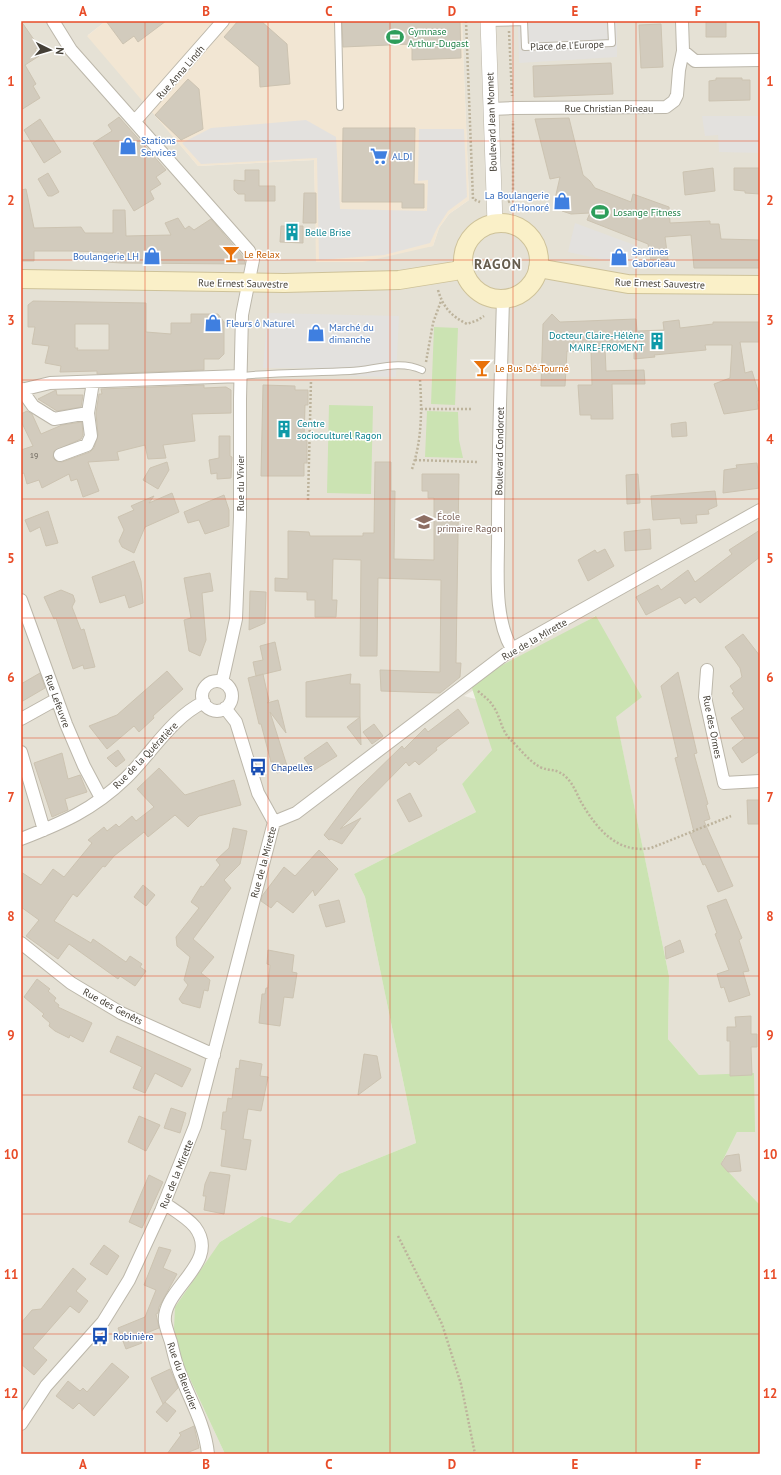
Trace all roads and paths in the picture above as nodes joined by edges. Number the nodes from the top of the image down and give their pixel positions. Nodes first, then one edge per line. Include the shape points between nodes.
1 (53, 21) edge
2 (223, 21) edge
3 (338, 21) edge
4 (524, 21) edge
5 (611, 21) edge
6 (682, 21) edge
7 (488, 22) edge
8 (684, 51) junction
9 (760, 60) edge
10 (340, 106) dead end
11 (491, 109) junction
12 (135, 121) junction
13 (495, 223) junction
14 (464, 268) junction
15 (538, 268) junction
16 (21, 279) edge
17 (437, 282) junction
18 (248, 283) junction
19 (760, 285) edge
20 (503, 299) junction
21 (441, 301) junction
22 (484, 316) dead end
23 (422, 370) junction
24 (311, 372) junction
25 (240, 376) junction
26 (93, 382) junction
27 (21, 390) edge
28 (421, 409) junction
29 (471, 409) dead end
30 (88, 413) junction
31 (60, 455) dead end
32 (415, 460) junction
33 (477, 462) dead end
34 (412, 469) dead end
35 (308, 500) dead end
36 (760, 510) edge
37 (21, 600) edge
38 (512, 649) junction
39 (707, 670) dead end
40 (222, 682) junction
41 (470, 682) junction
42 (57, 699) junction
43 (204, 702) junction
44 (225, 708) junction
45 (21, 719) edge
46 (21, 752) edge
47 (760, 780) edge
48 (101, 798) junction
49 (731, 816) dead end
50 (274, 822) junction
51 (44, 830) junction
52 (21, 839) edge
53 (21, 943) edge
54 (214, 1055) junction
55 (164, 1203) junction
56 (398, 1236) dead end
57 (21, 1424) edge
58 (208, 1454) edge
59 (475, 1454) edge

1 - 12 street, Rue du Vivier via 71,50
2 - 12 street, Rue Anna Lindh
3 - 10 lane
4 - 5 lane, Place de l'Europe via 525,47 612,43
4 - 7 lane, Place de l'Europe
6 - 8 street, Rue Christian Pineau
7 - 11 street, Boulevard Jean Monnet
8 - 9 street via 695,61
8 - 11 street, Rue Christian Pineau via 677,95 666,107
11 - 13 street, Boulevard Jean Monnet
12 - 18 street, Rue du Vivier via 249,252 253,260
13 - 14 main road via 486,226 470,239 463,258
13 - 15 main road via 511,224 525,231 537,248
14 - 17 main road, Rue Ernest Sauvestre
14 - 20 main road via 467,278 478,291 492,298
15 - 19 main road, Rue Ernest Sauvestre via 628,284
15 - 20 main road via 535,278 522,293
16 - 18 main road, Rue Ernest Sauvestre
17 - 18 main road, Rue Ernest Sauvestre via 399,280
17 - 21 path
18 - 25 street, Rue du Vivier via 242,315
20 - 38 street, Boulevard Condorcet via 498,465 499,614 506,640
21 - 22 path via 455,318 467,324
21 - 23 path via 433,323 428,357
23 - 24 lane via 414,366 389,365 353,371
23 - 28 path
24 - 25 lane
24 - 35 path
25 - 26 street
25 - 40 street, Rue du Vivier via 240,517 236,620
26 - 27 street via 50,383
26 - 30 street
27 - 30 street via 33,406 54,419
28 - 29 path
28 - 32 path via 421,436
30 - 31 street via 91,436 87,445
32 - 33 path
32 - 34 path
36 - 38 street, Rue de la Mirette
37 - 42 street, Rue Lefeuvre
38 - 41 street, Rue de la Mirette
39 - 47 street, Rue des Ormes via 705,697 724,783
40 - 43 street via 212,682 204,688
40 - 44 street via 229,687 232,696
41 - 49 path via 494,706 504,732 534,763 545,769 558,771 568,779 588,814 610,839 638,850 651,848
41 - 50 street, Rue de la Mirette via 296,813
42 - 45 street
42 - 48 street, Rue Lefeuvre via 84,766
43 - 44 street via 211,709
43 - 48 street, Rue de la Quératière via 182,716 126,777
44 - 50 street via 236,722 258,793
46 - 51 street
48 - 51 street, Rue de la Quératière via 78,815
50 - 54 street, Rue de la Mirette
51 - 52 street, Rue de la Quératière
53 - 54 street, Rue des Genêts via 71,983 121,1013
54 - 55 street, Rue de la Mirette via 195,1126
55 - 57 street, Rue de la Mirette via 129,1280 103,1322 46,1386
55 - 58 street, Rue du Bleurdier via 195,1227 201,1240 199,1258 191,1275 171,1298 165,1321 178,1368 205,1434
56 - 59 path via 442,1324 461,1384

